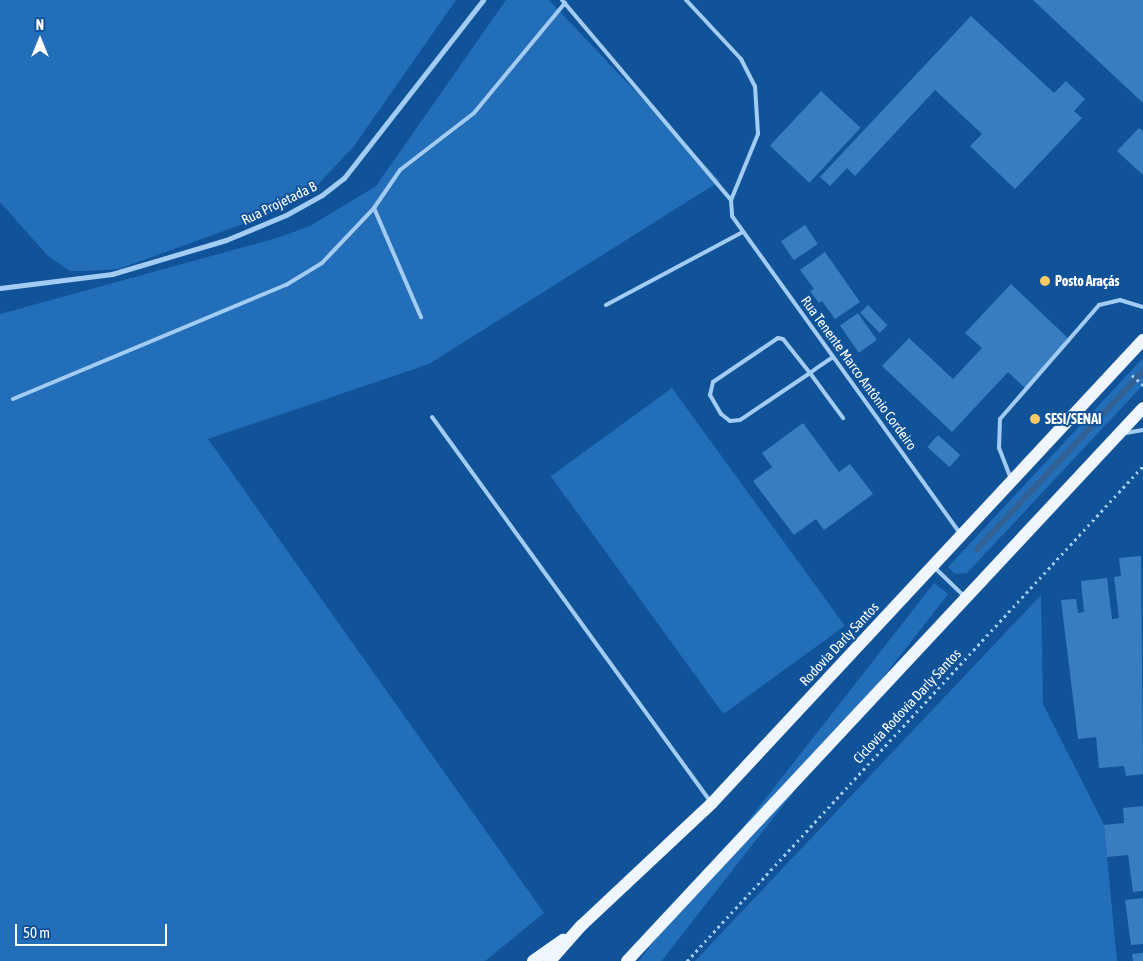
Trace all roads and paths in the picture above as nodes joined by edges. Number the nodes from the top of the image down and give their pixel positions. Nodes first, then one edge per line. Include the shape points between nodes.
1 (483, 0) edge
2 (686, 0) edge
3 (563, 2) edge
4 (731, 200) junction
5 (374, 208) junction
6 (743, 232) junction
7 (0, 288) edge
8 (606, 305) dead end
9 (1143, 306) edge
10 (421, 318) dead end
11 (1143, 340) edge
12 (833, 357) junction
13 (1129, 372) dead end
14 (810, 373) junction
15 (1143, 385) edge
16 (12, 400) dead end
17 (1143, 408) edge
18 (432, 417) dead end
19 (843, 418) dead end
20 (1143, 430) edge
21 (1113, 440) junction
22 (1143, 466) edge
23 (1012, 480) junction
24 (961, 534) junction
25 (933, 566) junction
26 (966, 597) junction
27 (712, 803) junction
28 (581, 926) junction
29 (533, 961) edge
30 (550, 961) edge
31 (627, 961) edge
32 (687, 961) edge

1 - 7 street, Rua Projetada B via 344,178 322,195 226,240 112,274
2 - 4 lane via 741,59 755,86 758,134
3 - 4 lane
3 - 5 lane via 474,113 407,164
4 - 6 lane, Rua Tenente Marco Antônio Cordeiro via 732,216
5 - 10 lane
5 - 16 lane via 322,263 286,285
6 - 8 lane
6 - 12 lane, Rua Tenente Marco Antônio Cordeiro
9 - 23 lane via 1120,300 1099,305 1000,419 999,448
11 - 23 main road, Rodovia Darly Santos
12 - 14 lane
12 - 24 lane, Rua Tenente Marco Antônio Cordeiro
13 - 15 path
14 - 14 lane via 783,339 773,338 713,382 710,395 721,414 730,421 740,420
14 - 19 lane
17 - 21 main road
18 - 27 lane
20 - 21 lane via 1132,431
21 - 26 main road
22 - 32 path, Ciclovia Rodovia Darly Santos
23 - 24 main road, Rodovia Darly Santos
24 - 25 main road, Rodovia Darly Santos
25 - 26 lane
25 - 27 main road, Rodovia Darly Santos
26 - 31 main road
27 - 28 main road, Rodovia Darly Santos
28 - 29 main road
28 - 30 main road, Rodovia Darly Santos

